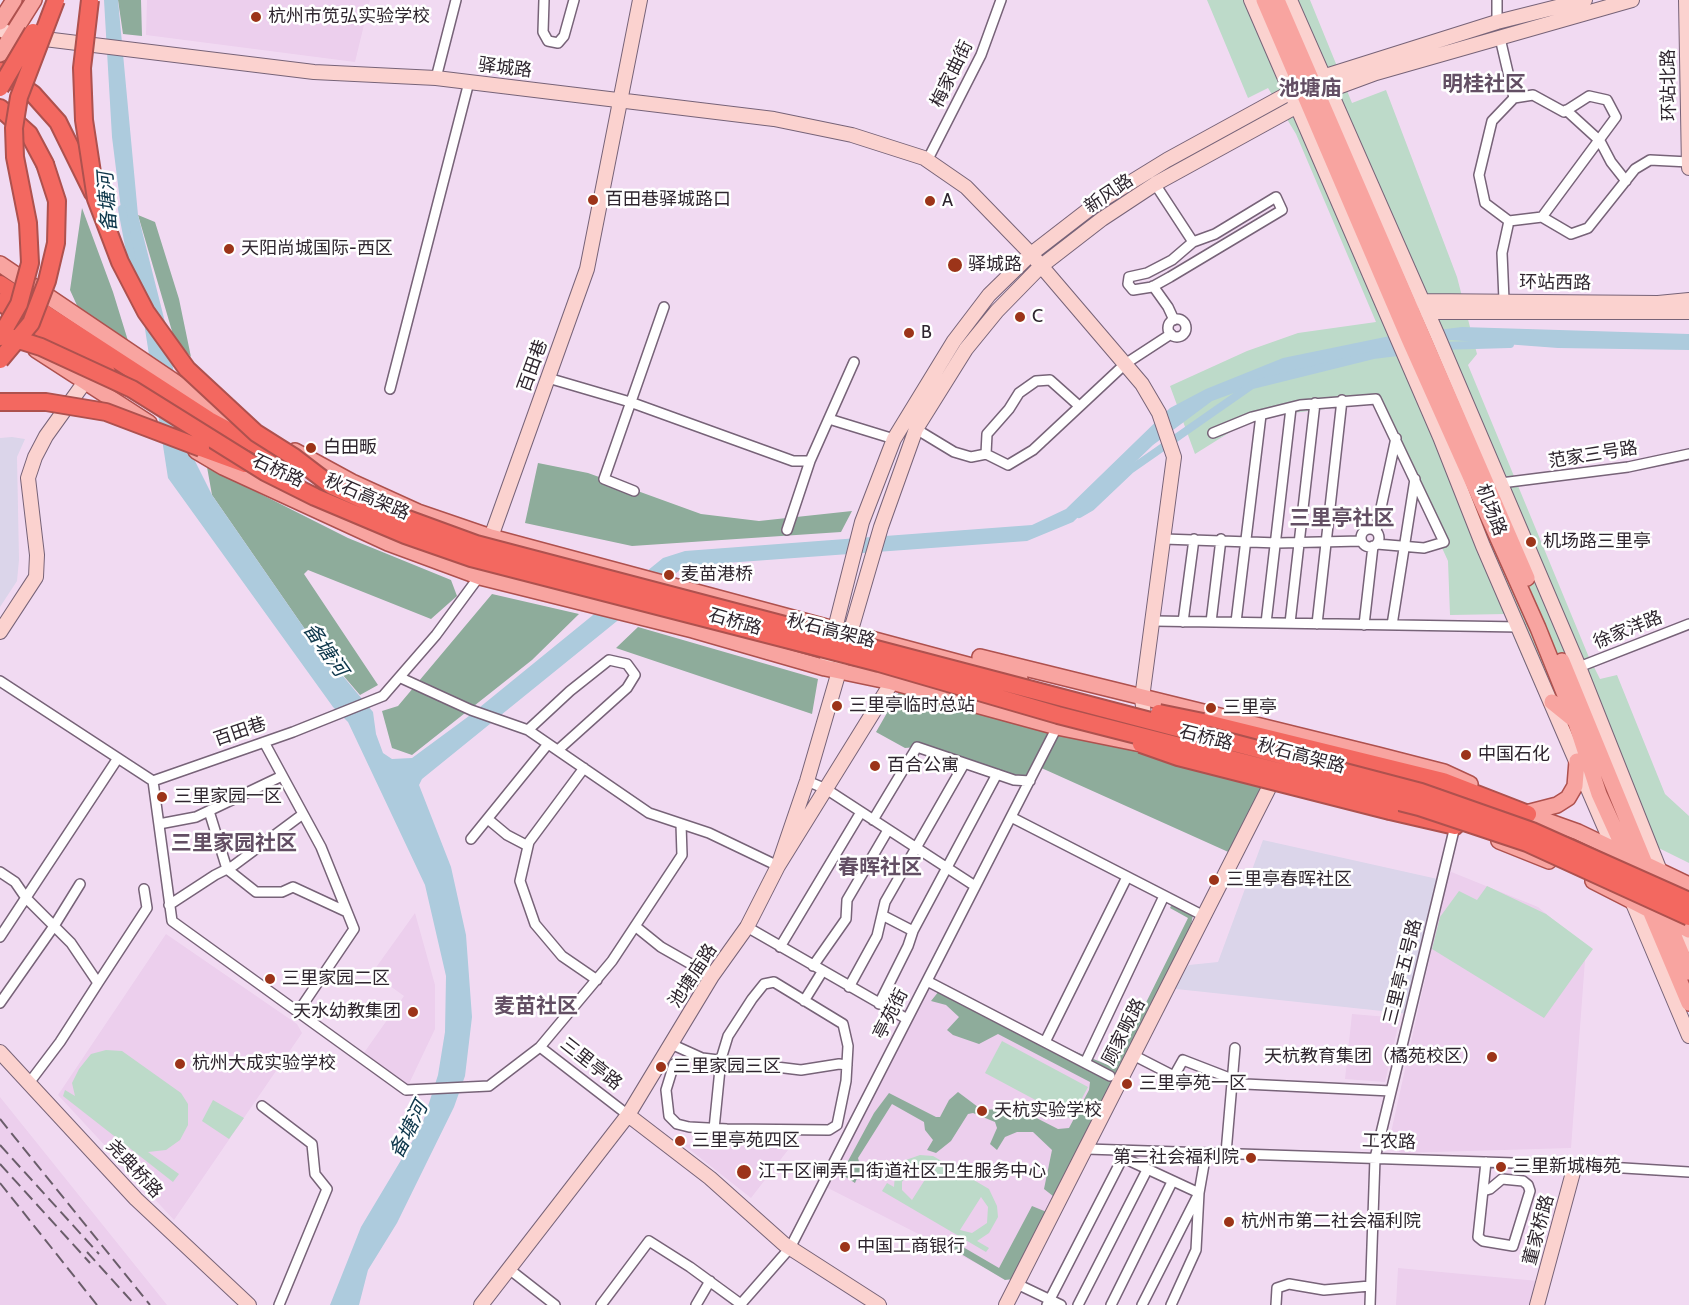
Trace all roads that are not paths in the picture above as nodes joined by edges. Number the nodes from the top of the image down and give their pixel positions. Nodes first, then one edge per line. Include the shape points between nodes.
1 (34, 0) edge
2 (51, 0) edge
3 (57, 0) edge
4 (90, 0) edge
5 (456, 0) edge
6 (544, 0) edge
7 (574, 0) edge
8 (640, 0) edge
9 (1001, 0) edge
10 (1251, 0) edge
11 (1264, 0) edge
12 (1277, 0) edge
13 (1290, 0) edge
14 (1497, 0) edge
15 (1585, 0) edge
16 (1632, 0) edge
17 (1686, 0) edge
18 (1497, 22) junction
19 (6, 32) edge
20 (1500, 38) junction
21 (0, 54) edge
22 (0, 71) edge
23 (436, 78) junction
24 (469, 82) junction
25 (0, 88) edge
26 (1310, 91) junction
27 (1514, 98) junction
28 (622, 100) junction
29 (0, 108) edge
30 (1566, 110) junction
31 (1600, 141) junction
32 (927, 161) junction
33 (1689, 162) edge
34 (1689, 168) edge
35 (1626, 181) junction
36 (1155, 184) junction
37 (96, 199) junction
38 (1542, 217) junction
39 (1509, 221) junction
40 (1193, 242) junction
41 (1031, 254) junction
42 (0, 264) edge
43 (1040, 267) junction
44 (0, 285) edge
45 (1153, 286) junction
46 (1504, 300) junction
47 (1689, 300) edge
48 (0, 302) edge
49 (1424, 306) junction
50 (664, 308) dead end
51 (1689, 312) edge
52 (1174, 320) junction
53 (0, 324) edge
54 (1170, 334) junction
55 (1417, 335) junction
56 (0, 336) edge
57 (0, 360) edge
58 (854, 362) dead end
59 (1125, 364) junction
60 (1428, 365) junction
61 (548, 378) junction
62 (84, 383) junction
63 (132, 389) junction
64 (390, 389) dead end
65 (1342, 400) junction
66 (0, 402) edge
67 (630, 402) junction
68 (1315, 403) junction
69 (1078, 405) junction
70 (1291, 408) junction
71 (1261, 415) junction
72 (829, 419) junction
73 (916, 429) junction
74 (1213, 433) dead end
75 (1396, 438) junction
76 (894, 439) junction
77 (986, 454) junction
78 (1689, 454) edge
79 (810, 461) junction
80 (265, 471) junction
81 (1415, 478) junction
82 (1501, 483) junction
83 (332, 486) junction
84 (634, 491) dead end
85 (787, 530) dead end
86 (1376, 531) junction
87 (491, 537) junction
88 (1164, 538) junction
89 (1194, 539) junction
90 (1221, 539) junction
91 (1246, 541) junction
92 (1361, 541) junction
93 (1276, 543) junction
94 (1300, 543) junction
95 (1327, 543) junction
96 (1375, 545) junction
97 (1404, 548) junction
98 (480, 578) junction
99 (1154, 621) junction
100 (1183, 622) junction
101 (1211, 622) junction
102 (1236, 622) junction
103 (1266, 623) junction
104 (1290, 623) junction
105 (1317, 624) junction
106 (1689, 624) edge
107 (834, 625) junction
108 (1364, 625) junction
109 (1392, 625) junction
110 (1520, 627) junction
111 (852, 628) junction
112 (0, 632) edge
113 (903, 646) junction
114 (1579, 667) junction
115 (832, 669) junction
116 (401, 678) junction
117 (0, 681) edge
118 (892, 682) junction
119 (1066, 697) junction
120 (1142, 698) junction
121 (1552, 702) junction
122 (1144, 715) junction
123 (1575, 720) junction
124 (1057, 721) junction
125 (528, 730) junction
126 (264, 742) junction
127 (548, 744) junction
128 (558, 750) junction
129 (118, 758) junction
130 (1577, 761) junction
131 (964, 764) junction
132 (584, 768) junction
133 (997, 774) junction
134 (282, 776) junction
135 (1275, 776) junction
136 (153, 781) junction
137 (807, 781) junction
138 (1030, 781) junction
139 (826, 789) junction
140 (209, 812) junction
141 (861, 812) junction
142 (303, 814) junction
143 (1528, 814) junction
144 (1011, 817) junction
145 (489, 820) junction
146 (873, 820) junction
147 (159, 824) junction
148 (681, 824) junction
149 (1455, 826) junction
150 (888, 830) junction
151 (471, 839) dead end
152 (528, 846) junction
153 (916, 848) junction
154 (1620, 852) junction
155 (1645, 864) junction
156 (778, 866) junction
157 (947, 868) junction
158 (227, 869) junction
159 (0, 872) edge
160 (1661, 872) junction
161 (1128, 877) junction
162 (80, 884) dead end
163 (1689, 885) edge
164 (975, 886) junction
165 (144, 889) dead end
166 (1164, 896) junction
167 (26, 898) junction
168 (1689, 901) edge
169 (1632, 902) junction
170 (169, 905) junction
171 (347, 912) junction
172 (1651, 913) junction
173 (882, 915) junction
174 (1204, 916) junction
175 (1668, 920) junction
176 (1687, 925) edge
177 (54, 926) junction
178 (635, 926) junction
179 (747, 927) junction
180 (912, 931) junction
181 (0, 936) edge
182 (1689, 945) edge
183 (780, 946) junction
184 (813, 966) junction
185 (822, 972) junction
186 (1689, 972) edge
187 (712, 976) junction
188 (597, 980) junction
189 (927, 981) junction
190 (98, 983) junction
191 (849, 987) junction
192 (804, 1001) junction
193 (0, 1003) edge
194 (1689, 1003) edge
195 (879, 1004) junction
196 (298, 1012) junction
197 (907, 1019) junction
198 (1689, 1036) edge
199 (1046, 1042) junction
200 (671, 1044) junction
201 (540, 1047) junction
202 (1235, 1048) dead end
203 (0, 1052) edge
204 (1133, 1055) junction
205 (721, 1059) junction
206 (1085, 1063) junction
207 (674, 1064) dead end
208 (847, 1065) junction
209 (1110, 1076) dead end
210 (1231, 1079) junction
211 (29, 1083) junction
212 (1391, 1091) junction
213 (262, 1106) dead end
214 (628, 1115) junction
215 (714, 1129) junction
216 (1088, 1149) junction
217 (1206, 1153) junction
218 (1226, 1153) junction
219 (1375, 1158) junction
220 (1486, 1162) junction
221 (1575, 1165) junction
222 (1147, 1170) junction
223 (1689, 1172) edge
224 (1172, 1182) junction
225 (1483, 1191) junction
226 (1199, 1193) junction
227 (790, 1248) junction
228 (509, 1269) junction
229 (710, 1281) junction
230 (1017, 1284) junction
231 (1371, 1286) junction
232 (1049, 1302) edge
233 (249, 1305) edge
234 (279, 1305) edge
235 (481, 1305) edge
236 (555, 1305) edge
237 (601, 1305) edge
238 (696, 1305) edge
239 (741, 1305) edge
240 (879, 1305) edge
241 (1006, 1305) edge
242 (1061, 1305) edge
243 (1078, 1305) edge
244 (1111, 1305) edge
245 (1142, 1305) edge
246 (1171, 1305) edge
247 (1276, 1305) edge
248 (1370, 1305) edge
249 (1537, 1305) edge

1 - 19 main road
2 - 25 highway, bridge
3 - 56 highway, bridge via 18,97 14,140 28,223 30,262 19,304
4 - 37 highway, bridge via 82,78
5 - 23 street
6 - 7 street via 543,32 548,41 558,44
8 - 28 main road, 百田巷
9 - 32 street, 梅家曲街 via 981,56
10 - 26 main road, 机场路
11 - 26 main road, 机场路
12 - 26 main road, 机场路
13 - 26 main road, 机场路
14 - 18 street
15 - 18 main road, 新风路
16 - 20 main road, 新风路
17 - 33 main road, 环站北路
18 - 26 main road, 新风路
19 - 21 main road
19 - 23 main road, 驿城路 via 314,72
20 - 26 main road, 新风路
20 - 27 street
22 - 37 highway, bridge via 33,94 58,122
23 - 24 main road, 驿城路
24 - 28 main road, 驿城路
24 - 64 street
26 - 36 main road, 新风路
26 - 41 main road, 新风路 via 1097,203
26 - 49 main road, 机场路
26 - 55 main road, 机场路
26 - 55 main road, 机场路
27 - 30 street via 1533,95
27 - 39 street via 1492,121 1479,176 1485,203
28 - 32 main road, 驿城路 via 774,119 890,145
28 - 61 main road, 百田巷 via 587,269
29 - 57 highway, bridge via 29,134 45,164 57,201 56,243 47,281 31,323
30 - 31 street
30 - 31 street via 1589,96 1606,100 1616,117
31 - 35 street
31 - 38 street
32 - 41 main road, 驿城路 via 966,187
33 - 34 main road, 环站北路
33 - 35 street via 1650,160 1635,169
35 - 38 street via 1588,228 1570,234
36 - 40 street
36 - 43 main road, 新风路
37 - 83 highway, bridge via 123,270 173,352 256,433
38 - 39 street
39 - 46 street via 1502,253
40 - 45 street via 1172,260 1130,277 1128,284 1133,290
40 - 45 street via 1215,234 1276,196 1282,210
41 - 43 main road, 驿城路
41 - 76 main road, 新风路 via 989,295 954,341
42 - 87 main road, 石桥路 via 209,405 352,482 418,512
43 - 59 main road, 驿城路
43 - 73 main road, 新风路 via 997,310 966,349
44 - 83 highway, 秋石高架路, bridge via 209,420
45 - 52 street
46 - 47 main road, 环站西路
46 - 49 main road, 环站西路
48 - 63 highway, 秋石高架路, bridge
49 - 51 main road, 环站西路
49 - 55 main road
50 - 67 street
52 - 54 street via 1168,326
52 - 54 street via 1182,320 1185,331 1179,336
53 - 62 main road, 石桥路
54 - 59 street
55 - 60 main road, 机场路
55 - 60 main road, 机场路
56 - 63 highway, bridge via 41,347
58 - 72 street
59 - 69 street
59 - 88 main road, 驿城路 via 1159,414 1174,458
60 - 82 main road, 机场路
60 - 110 main road, 机场路 via 1440,437
60 - 123 main road, 机场路
60 - 155 main road, 机场路 via 1563,663
61 - 67 street
61 - 87 main road, 百田巷
62 - 98 main road, 石桥路, bridge via 223,467 388,543
62 - 112 main road via 35,457 28,478 36,576
63 - 80 highway, 秋石高架路, bridge
65 - 68 street
65 - 75 street via 1376,399
65 - 95 street
66 - 80 highway, bridge via 46,402 106,412
67 - 79 street via 783,457
67 - 84 street via 604,479
68 - 70 street
68 - 94 street
69 - 77 street via 1033,450 1008,465
69 - 77 street via 1050,380 1036,381 1018,393 987,434
70 - 71 street
70 - 93 street
71 - 74 street
71 - 91 street
72 - 76 street
72 - 79 street
73 - 77 street via 954,452 971,457
73 - 111 main road, 新风路 via 879,532
75 - 81 street
75 - 86 street
76 - 107 main road, 新风路 via 859,533
78 - 82 street, 范家三号路 via 1628,467
79 - 85 street
80 - 124 highway, 秋石高架路, bridge via 357,515 471,558 879,663
81 - 97 street
81 - 97 street via 1444,542
82 - 114 main road, 机场路
83 - 119 highway, 秋石高架路, bridge via 476,544
86 - 92 street via 1364,530
86 - 96 street via 1379,537
87 - 98 street, 百田巷
87 - 107 main road, 石桥路 via 603,569
88 - 89 street
88 - 99 main road, 驿城路
89 - 90 street
89 - 100 street
90 - 91 street
90 - 101 street
91 - 93 street
91 - 102 street
92 - 95 street
92 - 96 street via 1367,547
93 - 94 street
93 - 103 street
94 - 95 street
94 - 104 street
95 - 105 street
96 - 97 street
96 - 108 street
97 - 109 street
98 - 115 main road, 石桥路
98 - 116 street, 百田巷
99 - 100 street
99 - 120 main road, 驿城路
100 - 101 street
101 - 102 street
102 - 103 street
103 - 104 street
104 - 105 street
105 - 108 street
106 - 114 street, 徐家洋路
107 - 111 main road, 石桥路
107 - 115 main road, 新风路
108 - 109 street
109 - 110 street
110 - 121 main road, 机场路
111 - 113 main road, 石桥路
111 - 115 main road, 新风路
111 - 120 main road
113 - 118 main road, 池塘庙路
113 - 122 main road, 石桥路
114 - 160 main road, 机场路
115 - 118 main road, 石桥路
115 - 137 main road
116 - 125 street via 471,710
116 - 126 street, 百田巷 via 383,696
117 - 129 street
118 - 124 main road, 石桥路
118 - 139 main road, 池塘庙路
119 - 143 highway, bridge via 1190,718 1443,781
119 - 168 highway, 秋石高架路, bridge via 1472,808
120 - 122 main road, 驿城路
120 - 143 main road via 1444,772
121 - 123 main road
121 - 130 main road, 机场路
122 - 143 main road, 石桥路
123 - 154 main road, 机场路
124 - 135 main road, 石桥路
124 - 138 street, 亭苑街
124 - 149 highway, bridge via 1178,758
124 - 176 highway, 秋石高架路, bridge via 1183,745 1468,822 1527,843
125 - 127 street
125 - 128 street via 609,660 627,664 635,675 627,688
126 - 134 street
126 - 136 street, 百田巷
127 - 128 street
127 - 145 street
128 - 132 street
129 - 136 street
129 - 167 street
130 - 143 main road via 1575,786 1568,798
130 - 154 main road, 机场路
131 - 133 street
131 - 146 street via 917,747
131 - 153 street
132 - 148 street via 650,813
132 - 152 street
133 - 138 street
133 - 157 street
134 - 140 street
134 - 142 street
135 - 149 main road, 石桥路
135 - 174 main road, 顾家畈路
136 - 147 street, 三里亭路
137 - 139 street
137 - 156 main road
138 - 144 street, 亭苑街
139 - 141 street
139 - 156 main road, 池塘庙路
140 - 147 street
140 - 158 street
141 - 146 street
141 - 183 street
142 - 158 street
142 - 171 street
143 - 154 main road, 石桥路
144 - 161 street
144 - 164 street, 亭苑街
145 - 151 street
145 - 152 street
146 - 150 street
147 - 170 street, 三里亭路
148 - 156 street
148 - 178 street via 682,855
149 - 169 main road, 石桥路 via 1543,859
149 - 212 street, 三里亭五号路
150 - 153 street
150 - 184 street via 847,900 846,919
152 - 188 street via 520,881 535,924 562,956
153 - 157 street
153 - 173 street via 885,902
154 - 155 main road, 石桥路
154 - 169 main road, 机场路
154 - 172 main road, 机场路
155 - 160 main road, 石桥路
155 - 175 main road, 机场路
156 - 179 main road, 池塘庙路
157 - 164 street
157 - 180 street
158 - 170 street
158 - 171 street via 256,892 282,892 293,887
159 - 167 street via 15,882
160 - 163 main road, 石桥路
160 - 176 main road, 机场路
161 - 166 street
161 - 199 street
162 - 177 street
164 - 189 street, 亭苑街
165 - 190 street via 147,908
166 - 174 street
166 - 206 street
167 - 177 street
167 - 181 street
169 - 172 main road, 石桥路
169 - 198 main road, 机场路
170 - 196 street, 三里亭路 via 172,921
171 - 196 street via 354,929
172 - 175 main road, 石桥路
172 - 194 main road, 机场路
173 - 180 street
173 - 191 street via 877,936
174 - 204 main road, 顾家畈路
175 - 176 main road, 石桥路
175 - 186 main road, 机场路
176 - 182 main road, 机场路
177 - 190 street via 71,943
177 - 193 street
178 - 187 street via 661,948
178 - 188 street
179 - 183 street
179 - 187 main road, 池塘庙路
180 - 195 street
183 - 184 street
184 - 185 street
185 - 191 street
185 - 192 street
187 - 200 main road, 池塘庙路
188 - 201 street
189 - 197 street, 亭苑街
189 - 199 street
190 - 211 street
191 - 195 street
192 - 205 street via 774,982 764,984 728,1036
192 - 208 street via 843,1024
195 - 197 street
196 - 201 street, 三里亭路 via 406,1090 489,1086
197 - 227 street, 亭苑街
199 - 206 street
200 - 205 street via 702,1058
200 - 214 main road, 池塘庙路
201 - 214 street, 三里亭路
202 - 210 street
203 - 211 main road, 尧典桥路
204 - 210 street via 1174,1076 1183,1060
204 - 216 main road, 顾家畈路
205 - 208 street via 801,1070
205 - 215 street
206 - 209 street
207 - 215 street via 666,1090 669,1116 677,1124
208 - 215 street via 837,1125 829,1130
210 - 212 street via 1245,1084
210 - 218 street
211 - 233 main road, 尧典桥路 via 136,1198
212 - 219 street, 三里亭五号路
213 - 234 street via 312,1144 315,1174 327,1189
214 - 227 main road, 三里亭路 via 710,1178
214 - 228 main road, 池塘庙路
216 - 217 street, 工农路
216 - 230 main road, 顾家畈路
217 - 218 street, 工农路
217 - 226 street
218 - 219 street, 工农路
219 - 220 street, 工农路
219 - 231 street, 三里亭五号路
220 - 221 street, 工农路
220 - 225 street
221 - 223 street, 工农路
221 - 249 main road, 董家桥路
222 - 224 street
222 - 232 street via 1126,1161
222 - 243 street
224 - 226 street
224 - 244 street
225 - 225 street via 1478,1237 1513,1246 1530,1191 1528,1185 1502,1179
226 - 245 street
226 - 246 street via 1196,1250
227 - 239 street, 亭苑街
227 - 240 main road, 三里亭路
228 - 235 main road, 池塘庙路
228 - 236 street
229 - 237 street via 649,1241
229 - 238 street
229 - 239 street
230 - 232 street
230 - 241 main road, 顾家畈路
231 - 247 street via 1324,1290 1289,1284 1277,1288
231 - 248 street, 三里亭五号路
232 - 242 street

